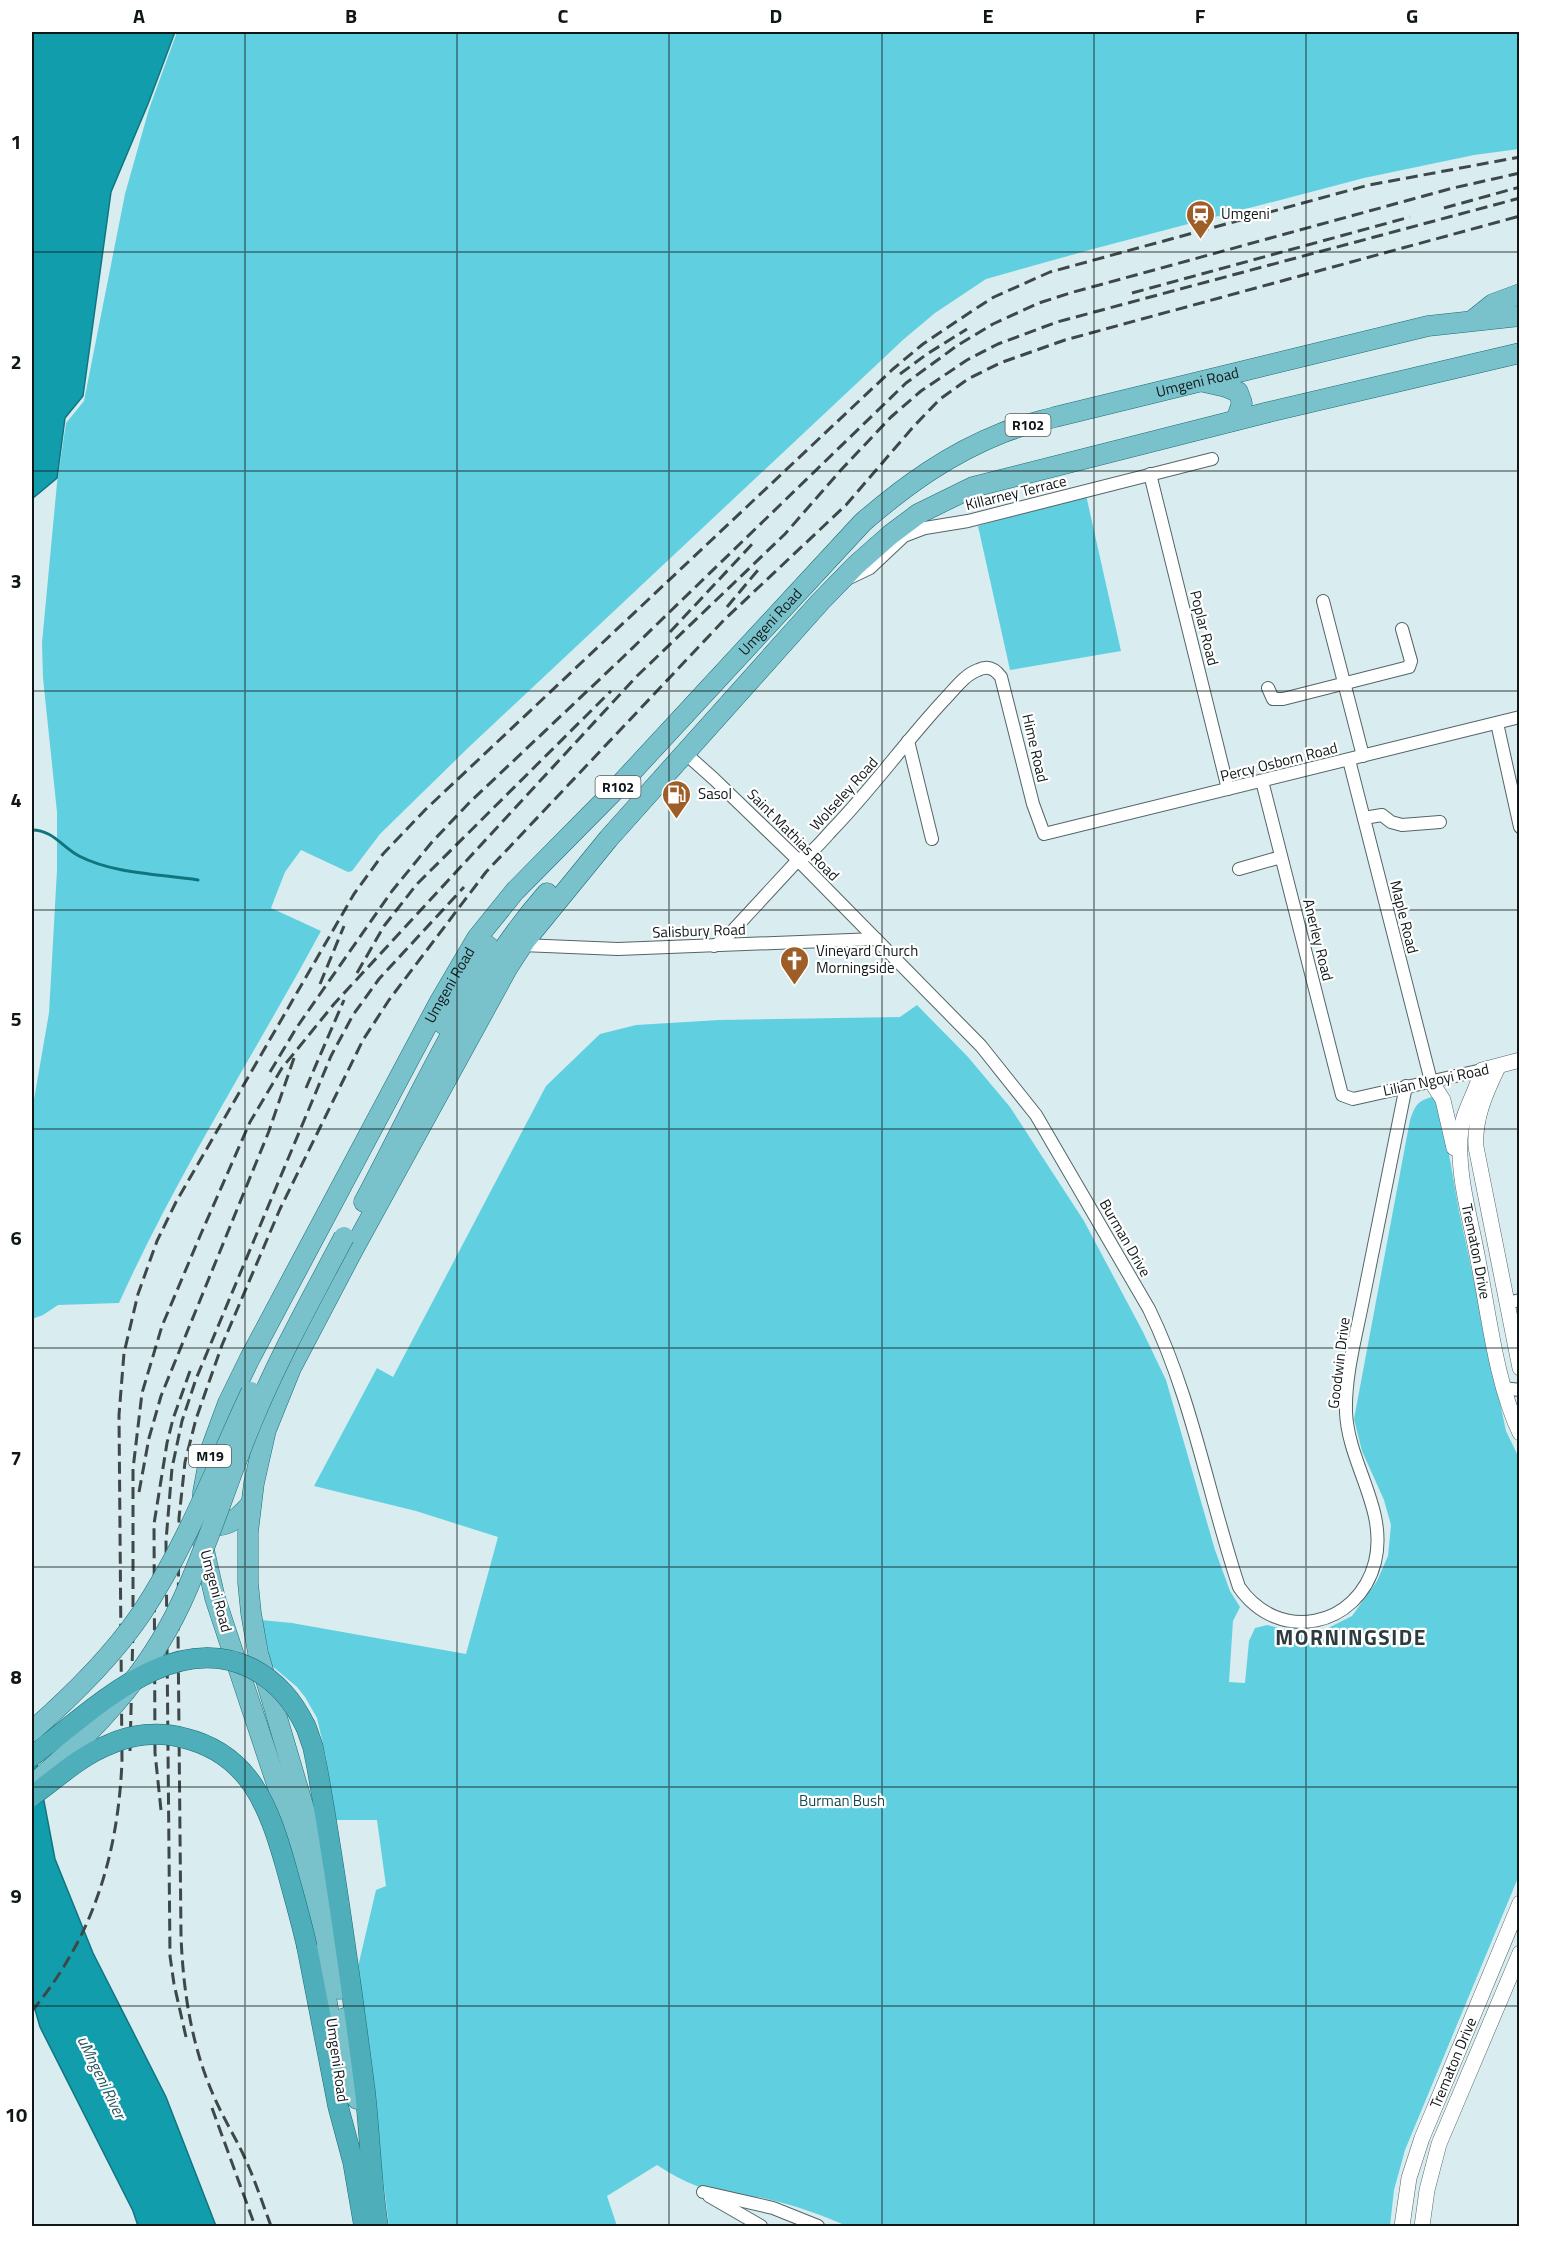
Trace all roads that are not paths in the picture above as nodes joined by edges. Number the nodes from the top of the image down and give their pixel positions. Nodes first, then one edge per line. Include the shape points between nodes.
1 (1520, 294) edge
2 (1520, 316) edge
3 (1473, 320) junction
4 (1520, 353) edge
5 (1204, 382) junction
6 (1236, 420) junction
7 (1212, 459) dead end
8 (1150, 474) junction
9 (840, 581) junction
10 (1323, 601) dead end
11 (1402, 629) dead end
12 (996, 670) joint
13 (1344, 684) junction
14 (1268, 688) dead end
15 (1520, 717) edge
16 (1497, 723) junction
17 (908, 741) junction
18 (686, 754) junction
19 (1363, 756) junction
20 (1349, 760) junction
21 (1262, 781) junction
22 (1228, 789) junction
23 (1364, 818) junction
24 (1440, 822) dead end
25 (1520, 827) edge
26 (573, 834) junction
27 (1044, 834) joint
28 (609, 838) junction
29 (932, 839) dead end
30 (1281, 857) junction
31 (798, 860) junction
32 (1239, 869) dead end
33 (876, 939) junction
34 (522, 945) junction
35 (714, 946) junction
36 (1520, 1060) edge
37 (1498, 1066) junction
38 (1482, 1070) junction
39 (1431, 1081) junction
40 (1406, 1086) junction
41 (1353, 1099) joint
42 (1479, 1164) junction
43 (1461, 1173) junction
44 (340, 1232) junction
45 (1498, 1262) junction
46 (1479, 1266) junction
47 (1513, 1302) edge
48 (1520, 1368) edge
49 (1503, 1388) junction
50 (1520, 1390) edge
51 (1515, 1412) edge
52 (1520, 1433) edge
53 (251, 1504) junction
54 (201, 1527) junction
55 (1254, 1604) joint
56 (32, 1731) edge
57 (32, 1756) edge
58 (32, 1785) edge
59 (32, 1796) edge
60 (1520, 1903) edge
61 (1515, 1926) edge
62 (1520, 1953) edge
63 (1471, 2020) junction
64 (1488, 2028) junction
65 (1422, 2138) junction
66 (1439, 2144) junction
67 (361, 2160) junction
68 (747, 2200) junction
69 (742, 2217) junction
70 (364, 2226) edge
71 (378, 2226) edge
72 (761, 2226) edge
73 (818, 2226) edge
74 (1402, 2226) edge
75 (1422, 2226) edge

1 - 3 main road via 1493,304
2 - 3 main road, Umgeni Road / R102
3 - 5 main road, Umgeni Road / R102 via 1406,331
4 - 6 main road, Umgeni Road / R102
5 - 6 main road via 1238,392 1242,403
5 - 26 main road, Umgeni Road / R102 via 1004,432 923,473 863,522
6 - 9 main road, Umgeni Road / R102 via 973,487 918,514
7 - 8 street, Killarney Terrace
8 - 9 street, Killarney Terrace via 914,531 870,568
8 - 22 street, Poplar Road
9 - 18 main road, Umgeni Road / R102
10 - 13 street
11 - 13 street via 1409,667
12 - 17 street, Wolseley Road via 985,667 965,678
12 - 27 street, Hime Road via 1007,693 1033,804
13 - 14 street via 1283,699 1274,699
13 - 19 street
15 - 16 street, Percy Osborn Road
16 - 19 street, Percy Osborn Road
16 - 25 street
17 - 29 street
17 - 31 street, Wolseley Road via 846,816 809,854
18 - 28 main road, Umgeni Road / R102
18 - 31 street, Saint Mathias Road
19 - 20 street, Percy Osborn Road
20 - 21 street, Percy Osborn Road
20 - 23 street, Maple Road
21 - 22 street, Percy Osborn Road
21 - 30 street, Anerley Road
22 - 27 street, Percy Osborn Road
23 - 24 street via 1383,815 1402,825
23 - 39 street, Maple Road
26 - 44 main road via 483,953
26 - 54 main road, Umgeni Road / M19 via 515,891 477,938 392,1090 228,1403 211,1449
28 - 34 main road, Umgeni Road / M19
28 - 44 main road via 579,856 507,944
30 - 32 street
30 - 41 street, Anerley Road via 1340,1091 1344,1097
31 - 33 street, Saint Mathias Road
31 - 35 street, Wolseley Road
33 - 35 street, Salisbury Road
33 - 55 street, Burman Drive via 981,1046 1026,1100 1149,1309 1183,1390 1239,1587
34 - 35 street, Salisbury Road via 618,949
34 - 53 main road, Umgeni Road / M19 via 291,1368 266,1430
36 - 37 street, Lilian Ngoyi Road
37 - 38 street, Lilian Ngoyi Road
37 - 42 street, Trematon Drive via 1477,1122
38 - 39 street, Lilian Ngoyi Road
38 - 43 street, Trematon Drive via 1461,1124
39 - 40 street, Lilian Ngoyi Road
39 - 43 street via 1443,1100
40 - 41 street, Lilian Ngoyi Road
40 - 55 street, Goodwin Drive via 1348,1389 1348,1429 1376,1518 1374,1562 1360,1591 1330,1616 1294,1623 1268,1614
42 - 43 street via 1476,1159 1465,1157
42 - 45 street, Trematon Drive
43 - 46 street, Trematon Drive
44 - 56 main road, bridge via 269,1354 159,1586 117,1645
44 - 58 main road, bridge via 254,1417 202,1556 166,1630 130,1686 100,1722
45 - 46 street
45 - 47 street, Trematon Drive
46 - 49 street, Trematon Drive
47 - 48 street, Trematon Drive
49 - 50 street
49 - 51 street, Trematon Drive
51 - 52 street, Trematon Drive
53 - 54 main road via 223,1527
53 - 67 main road, Umgeni Road / M19 via 251,1613 258,1653 312,1836 348,2044
54 - 67 main road, Umgeni Road / M19 via 215,1598 294,1836
57 - 67 highway, bridge via 134,1681 181,1660 216,1658 243,1664 278,1686 292,1702 314,1747 343,1932 368,2117
59 - 67 highway, bridge via 97,1750 128,1738 159,1734 208,1745 244,1773 265,1802 284,1858 307,1947 338,2106
60 - 61 street, Trematon Drive
61 - 63 street, Trematon Drive
62 - 64 street, Trematon Drive
63 - 64 street
63 - 65 street, Trematon Drive
64 - 66 street, Trematon Drive
65 - 66 street
65 - 74 street, Trematon Drive via 1409,2178
66 - 75 street, Trematon Drive
67 - 70 highway, Umgeni Road / M19
67 - 71 highway, Umgeni Road / M19
68 - 69 street
68 - 69 street via 703,2192
68 - 73 street
69 - 72 street

